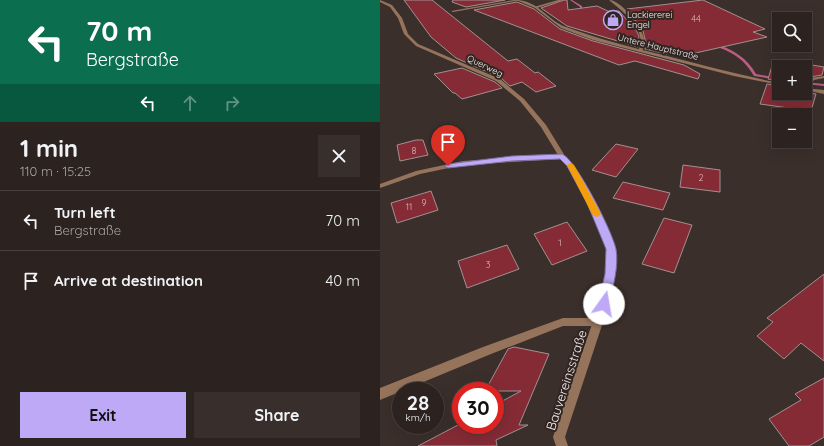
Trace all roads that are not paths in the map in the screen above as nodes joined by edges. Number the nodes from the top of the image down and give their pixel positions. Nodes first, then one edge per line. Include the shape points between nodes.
1 (518, 0) edge
2 (561, 0) edge
3 (611, 0) edge
4 (380, 1) edge
5 (536, 7) junction
6 (453, 11) dead end
7 (640, 51) junction
8 (824, 77) edge
9 (812, 79) edge
10 (772, 83) edge
11 (812, 88) edge
12 (824, 92) edge
13 (562, 157) junction
14 (570, 164) joint
15 (380, 186) edge
16 (598, 322) junction
17 (380, 394) edge
18 (562, 446) edge

1 - 5 street, Untere Hauptstraße
1 - 6 street
2 - 5 street
3 - 7 street via 625,12 641,33 643,45
4 - 13 street, Querweg via 391,6 400,18 406,34 417,45 498,80 522,100 544,126
5 - 7 street, Untere Hauptstraße via 554,22 575,33
7 - 10 street, Untere Hauptstraße
8 - 9 street
11 - 12 street
13 - 14 street, Querweg
13 - 15 street via 463,163 418,172
14 - 16 street, Bauvereinsstraße via 592,203 611,249 610,274
16 - 17 street via 563,322
16 - 18 street, Bauvereinsstraße via 559,437

